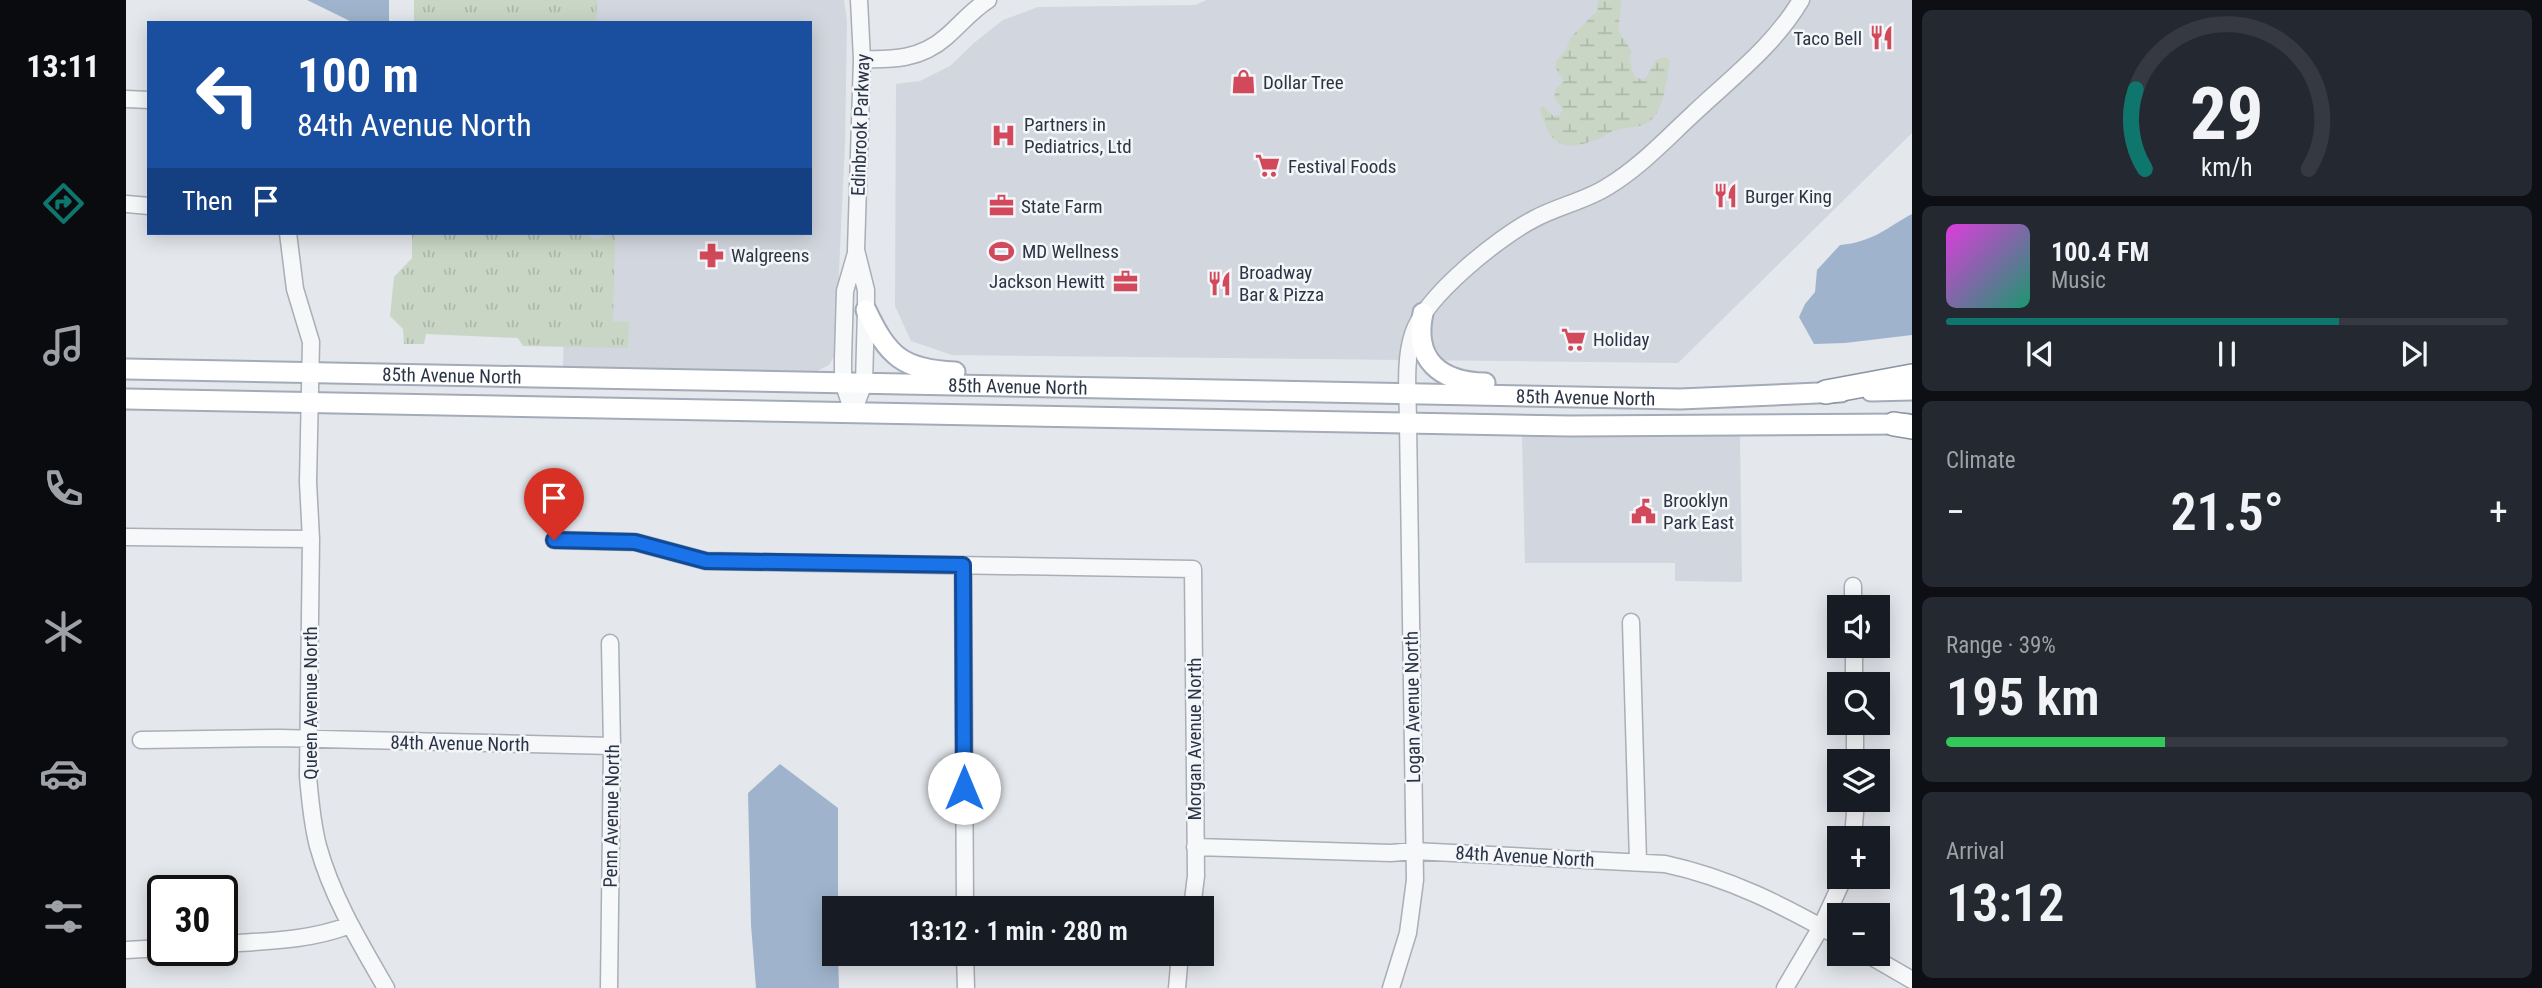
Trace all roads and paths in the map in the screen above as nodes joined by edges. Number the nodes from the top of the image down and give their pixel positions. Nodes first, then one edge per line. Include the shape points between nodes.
1 (859, 0) edge
2 (988, 0) edge
3 (1801, 0) edge
4 (862, 60) junction
5 (126, 99) edge
6 (147, 100) edge
7 (126, 204) edge
8 (147, 206) edge
9 (288, 235) edge
10 (856, 250) junction
11 (866, 310) junction
12 (1423, 313) junction
13 (126, 369) edge
14 (311, 372) junction
15 (1912, 376) edge
16 (843, 382) junction
17 (864, 383) junction
18 (1165, 388) junction
19 (1912, 390) edge
20 (1826, 392) junction
21 (1408, 393) junction
22 (1603, 397) junction
23 (126, 399) edge
24 (309, 401) junction
25 (853, 412) junction
26 (1408, 423) junction
27 (1906, 425) edge
28 (126, 537) edge
29 (311, 539) junction
30 (554, 540) dead end
31 (963, 565) junction
32 (1853, 586) dead end
33 (1853, 595) edge
34 (1631, 622) dead end
35 (610, 643) dead end
36 (141, 740) dead end
37 (309, 740) junction
38 (612, 746) junction
39 (1195, 847) junction
40 (1414, 851) junction
41 (1638, 861) junction
42 (1838, 889) edge
43 (965, 896) edge
44 (1194, 896) edge
45 (350, 925) junction
46 (1821, 927) junction
47 (1827, 930) edge
48 (238, 943) edge
49 (147, 949) edge
50 (126, 950) edge
51 (965, 966) edge
52 (1179, 966) edge
53 (1888, 966) edge
54 (1912, 980) edge
55 (386, 988) edge
56 (609, 988) edge
57 (966, 988) edge
58 (1177, 988) edge
59 (1391, 988) edge
60 (1785, 988) edge

1 - 4 street, Edinbrook Parkway
2 - 4 street via 923,53
3 - 12 street via 1762,50 1631,170 1605,189 1536,218 1501,239
4 - 10 street, Edinbrook Parkway
5 - 6 street
7 - 8 street
9 - 14 street, Queen Avenue North via 295,289 312,342
10 - 11 street, Edinbrook Parkway
10 - 16 street, Edinbrook Parkway via 845,291
11 - 17 street, Edinbrook Parkway
11 - 18 main road via 892,352 921,369 1111,375
12 - 21 street, Logan Avenue North via 1411,341
12 - 22 main road via 1421,344 1433,365 1455,380 1567,384
13 - 14 main road, 85th Avenue North
14 - 16 main road, 85th Avenue North
14 - 24 street, Queen Avenue North
15 - 20 highway
16 - 17 main road, 85th Avenue North
16 - 25 street, Edinbrook Parkway
17 - 18 main road, 85th Avenue North
17 - 25 street, Edinbrook Parkway
18 - 21 main road, 85th Avenue North
19 - 20 main road, 85th Avenue North
20 - 22 main road, 85th Avenue North
21 - 22 main road, 85th Avenue North
21 - 26 street, Logan Avenue North
23 - 24 main road, 85th Avenue North
24 - 25 main road, 85th Avenue North
24 - 29 street, Queen Avenue North
25 - 26 main road, 85th Avenue North
26 - 27 main road, 85th Avenue North
26 - 40 street, Logan Avenue North
28 - 29 street
29 - 37 street, Queen Avenue North
30 - 31 street via 635,542 706,561
31 - 39 street, Morgan Avenue North via 1193,569
31 - 43 street
32 - 33 street
34 - 41 street
35 - 38 street, Penn Avenue North
36 - 37 street, 84th Avenue North
37 - 38 street, 84th Avenue North
37 - 45 street, Queen Avenue North via 308,776 317,845
38 - 56 street, Penn Avenue North
39 - 40 street, 84th Avenue North
39 - 44 street, Morgan Avenue North
40 - 41 street, 84th Avenue North
40 - 59 street, Logan Avenue North via 1408,933
41 - 46 street, 84th Avenue North via 1703,873 1764,897
42 - 46 street
45 - 48 street via 295,940
45 - 55 street, Queen Avenue North
46 - 47 street, 84th Avenue North
46 - 60 street
49 - 50 street
51 - 57 street
52 - 58 street
53 - 54 street

